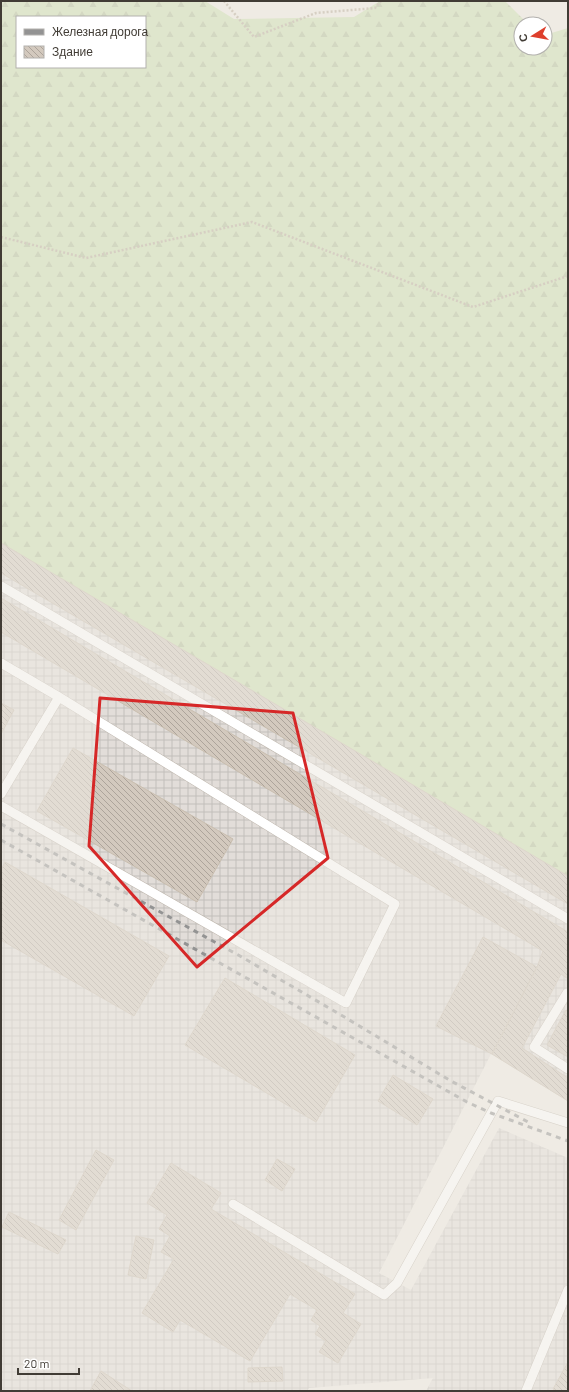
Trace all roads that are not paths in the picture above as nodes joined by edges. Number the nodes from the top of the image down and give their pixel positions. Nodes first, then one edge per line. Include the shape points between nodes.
1 (1, 586) edge
2 (1, 663) edge
3 (59, 697) junction
4 (1, 794) edge
5 (1, 806) edge
6 (568, 919) edge
7 (568, 994) edge
8 (568, 1068) edge
9 (568, 1123) edge
10 (233, 1204) dead end
11 (568, 1290) edge
12 (526, 1391) edge

1 - 6 lane
2 - 3 lane
3 - 4 lane
3 - 5 lane via 395,904 346,1003
7 - 8 lane via 534,1047
9 - 10 lane via 498,1101 397,1283 384,1295
11 - 12 lane

